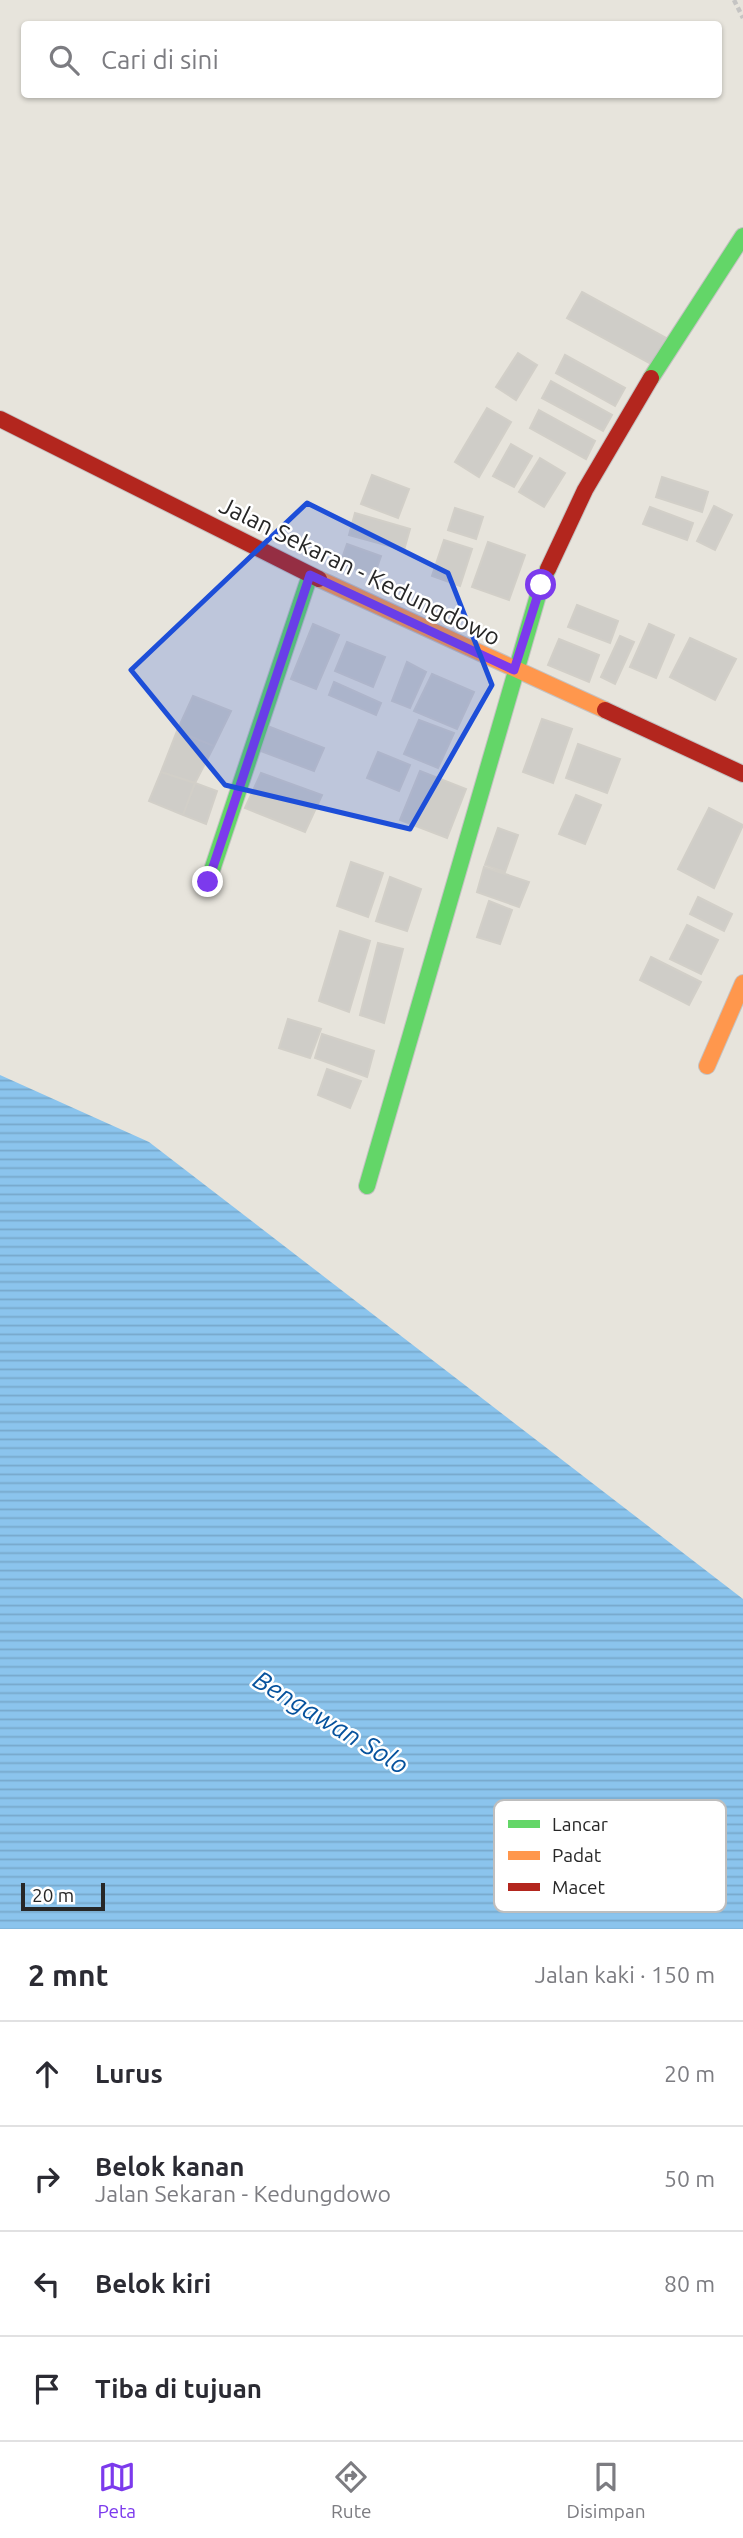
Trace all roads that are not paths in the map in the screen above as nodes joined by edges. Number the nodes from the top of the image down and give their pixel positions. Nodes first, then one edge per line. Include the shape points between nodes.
1 (743, 236) edge
2 (0, 419) edge
3 (310, 575) junction
4 (514, 670) junction
5 (743, 774) edge
6 (208, 882) dead end
7 (743, 983) edge
8 (707, 1066) dead end
9 (368, 1186) dead end

1 - 4 street via 585,490 541,585
2 - 3 street, Jalan Sekaran - Kedungdowo
3 - 4 street, Jalan Sekaran - Kedungdowo
3 - 6 street
4 - 5 street, Jalan Sekaran - Kedungdowo
4 - 9 street
7 - 8 street

